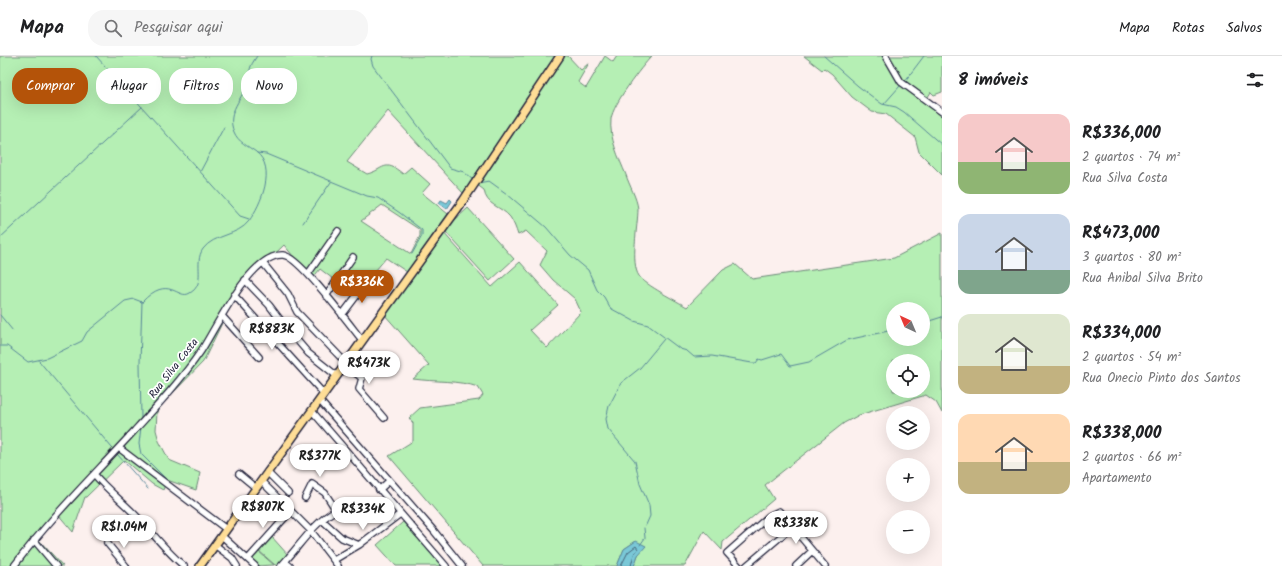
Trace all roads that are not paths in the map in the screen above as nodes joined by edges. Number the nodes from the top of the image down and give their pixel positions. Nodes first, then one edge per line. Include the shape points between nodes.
1 (560, 56) edge
2 (886, 56) edge
3 (942, 112) edge
4 (338, 231) dead end
5 (353, 257) dead end
6 (263, 264) junction
7 (308, 274) junction
8 (245, 280) junction
9 (367, 282) dead end
10 (234, 295) junction
11 (326, 296) junction
12 (342, 315) junction
13 (222, 316) junction
14 (362, 340) junction
15 (259, 356) dead end
16 (345, 364) junction
17 (337, 376) junction
18 (322, 397) junction
19 (312, 411) junction
20 (384, 418) dead end
21 (119, 448) junction
22 (267, 472) junction
23 (94, 474) junction
24 (239, 474) dead end
25 (261, 481) junction
26 (389, 481) junction
27 (256, 488) junction
28 (379, 490) junction
29 (288, 493) dead end
30 (305, 498) dead end
31 (336, 510) junction
32 (291, 512) junction
33 (400, 514) junction
34 (350, 517) dead end
35 (322, 520) junction
36 (792, 527) junction
37 (226, 529) junction
38 (311, 531) junction
39 (222, 536) junction
40 (34, 540) junction
41 (107, 543) dead end
42 (215, 545) junction
43 (359, 545) junction
44 (812, 551) junction
45 (248, 559) junction
46 (334, 560) junction
47 (286, 565) edge
48 (14, 566) edge
49 (56, 566) edge
50 (126, 566) edge
51 (184, 566) edge
52 (200, 566) edge
53 (237, 566) edge
54 (255, 566) edge
55 (338, 566) edge
56 (446, 566) edge
57 (462, 566) edge
58 (739, 566) edge
59 (746, 566) edge
60 (796, 566) edge
61 (825, 566) edge

1 - 14 main road via 463,201
2 - 3 street via 901,82
4 - 7 street
5 - 11 street
6 - 7 street, Rua Silva Costa via 277,255 288,256
6 - 8 street, Rua Silva Costa
6 - 16 street via 284,289 298,312
7 - 11 street, Rua Silva Costa
8 - 10 street, Rua Silva Costa
8 - 17 street via 308,353
9 - 12 street
10 - 13 street, Rua Silva Costa
10 - 18 street
11 - 12 street, Rua Silva Costa
12 - 14 street, Rua Silva Costa
13 - 15 street
13 - 21 street, Rua Silva Costa via 191,365
14 - 16 main road
16 - 17 main road
16 - 20 street via 362,378 359,389
17 - 18 main road
18 - 19 main road
18 - 26 street
19 - 22 main road
19 - 28 street
21 - 23 street, Rua Silva Costa
21 - 37 street
22 - 25 main road
22 - 29 street
23 - 40 street, Rua Silva Costa
23 - 51 street
24 - 27 street
25 - 27 main road
25 - 32 street
26 - 28 street
26 - 57 street
27 - 37 main road
28 - 33 street
30 - 31 street via 312,484 325,493
31 - 34 street
31 - 35 street
32 - 38 street
32 - 45 street
33 - 43 street
33 - 56 street
35 - 38 street
35 - 43 street via 342,538
36 - 44 street
36 - 58 street via 779,511 769,516 727,553
36 - 59 street
37 - 39 main road
38 - 46 street
38 - 47 street
39 - 42 main road
39 - 45 street
40 - 48 street, Rua Silva Costa
40 - 49 street
41 - 50 street
42 - 52 main road
42 - 53 street via 232,558
43 - 46 street
44 - 60 street
44 - 61 street
45 - 54 street
46 - 55 street

